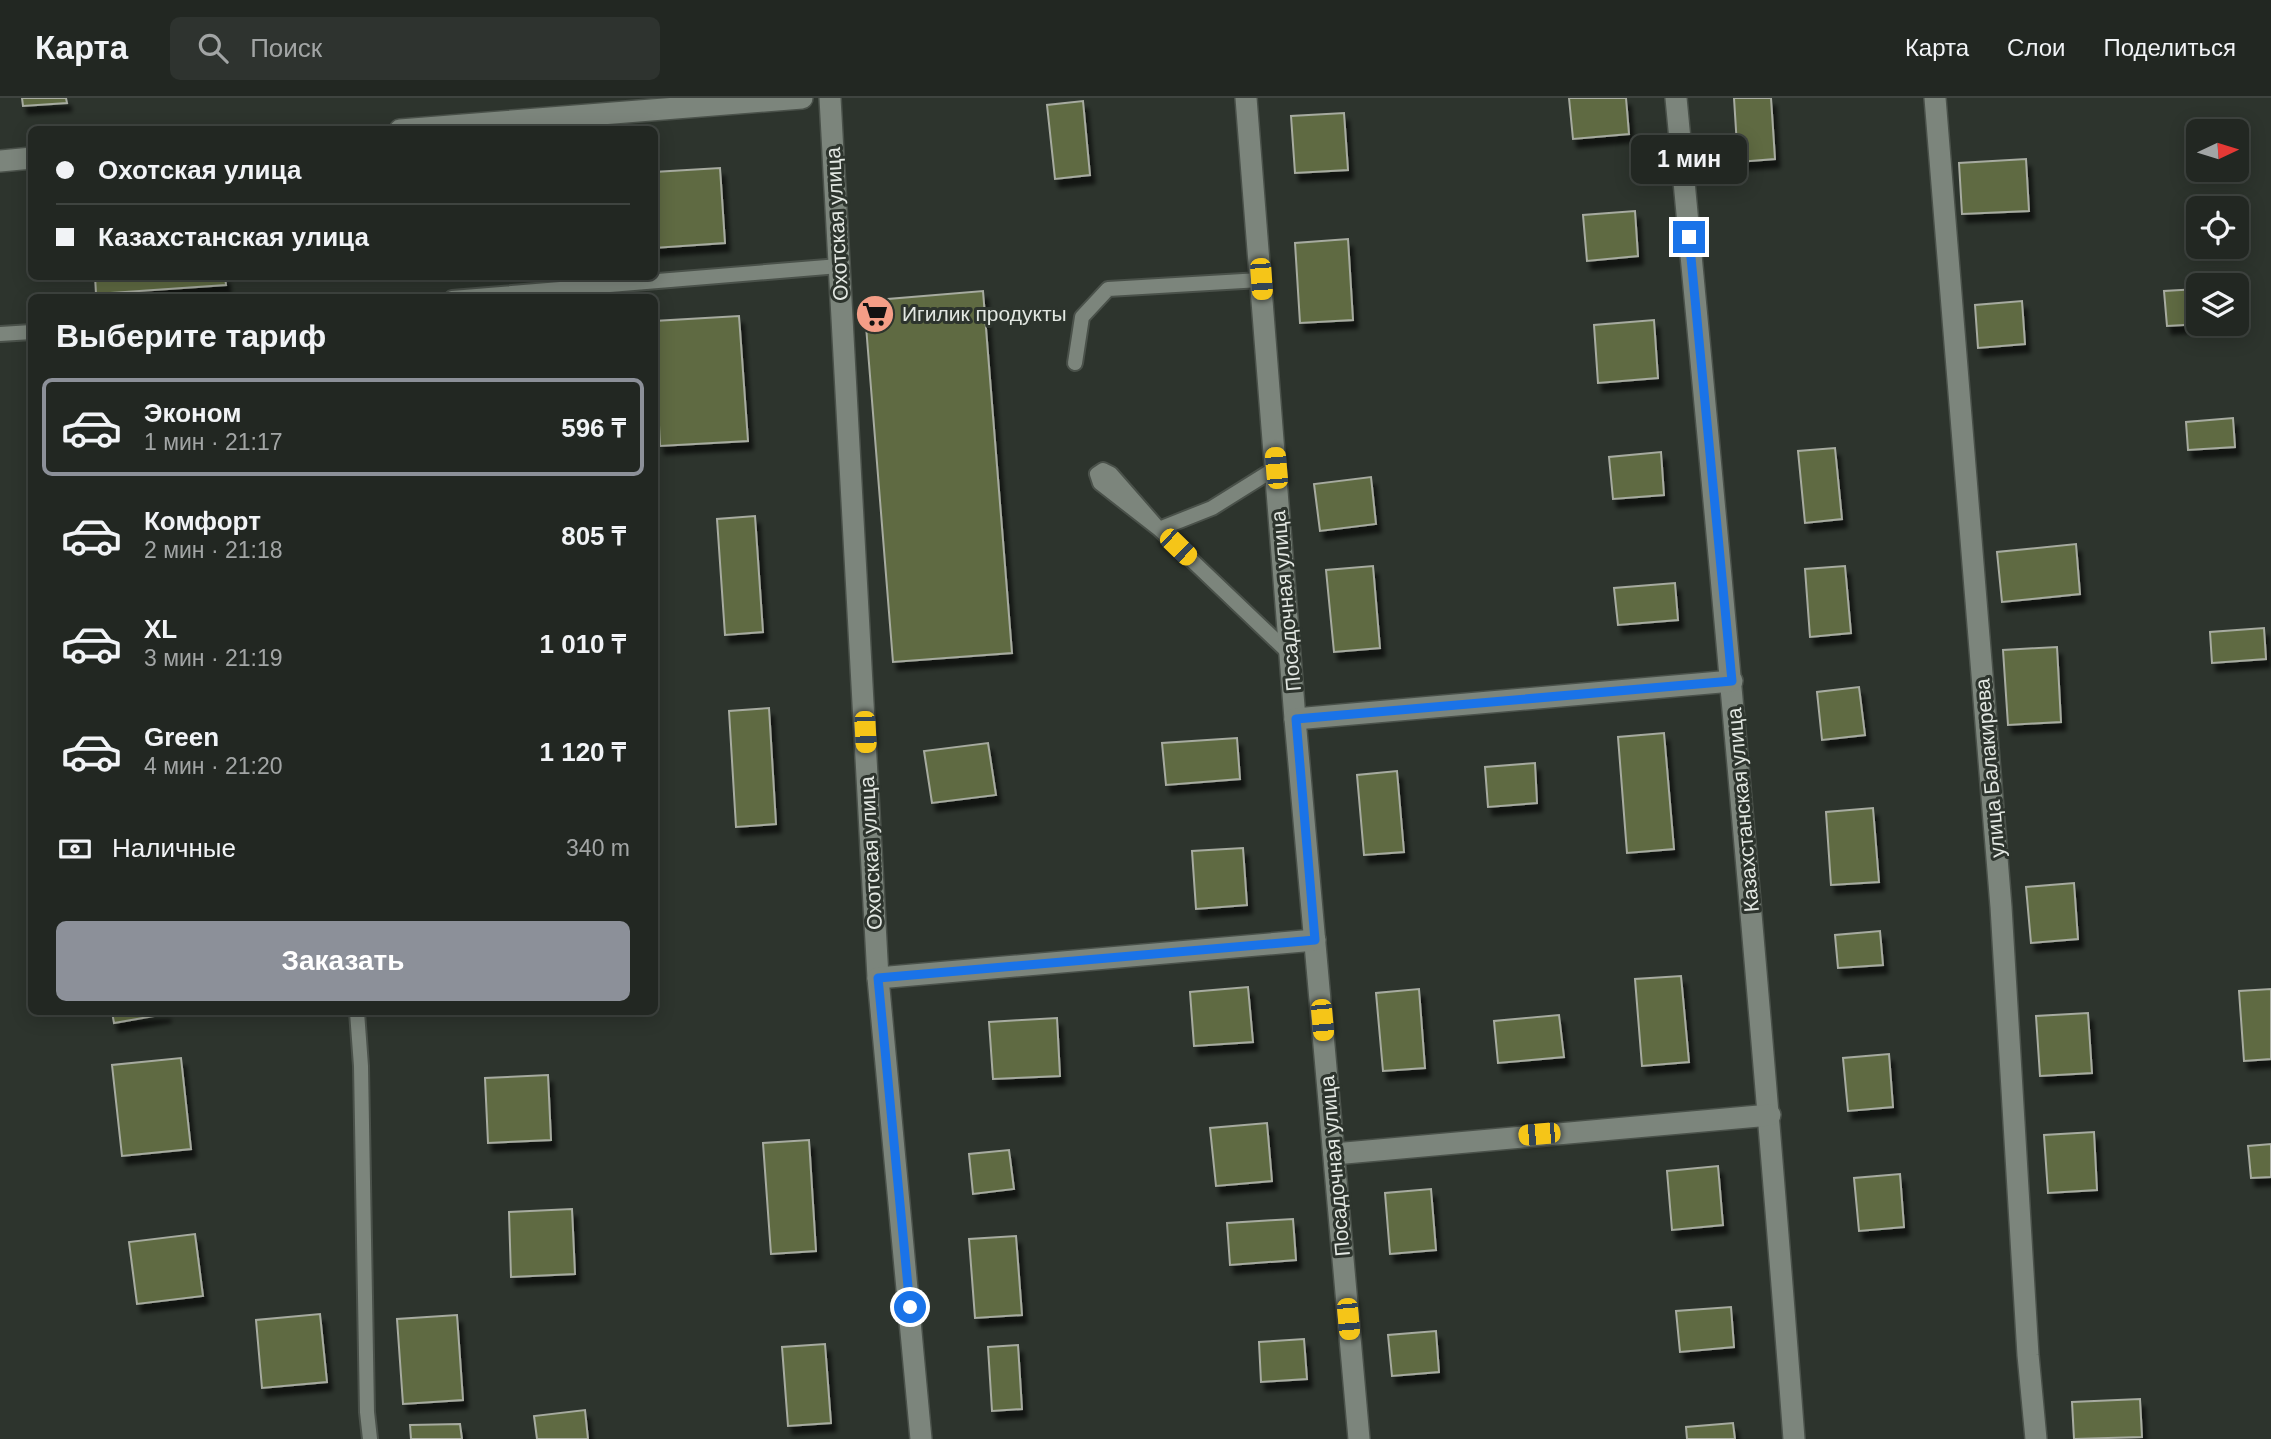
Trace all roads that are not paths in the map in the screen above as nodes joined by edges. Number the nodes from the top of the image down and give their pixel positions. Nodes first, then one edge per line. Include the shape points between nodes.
1 (802, 98) edge
2 (830, 98) edge
3 (1246, 98) edge
4 (1676, 98) edge
5 (1935, 98) edge
6 (450, 126) edge
7 (28, 158) edge
8 (0, 161) edge
9 (839, 266) junction
10 (1261, 279) junction
11 (500, 294) edge
12 (28, 332) edge
13 (0, 334) edge
14 (1075, 363) dead end
15 (1276, 468) junction
16 (1290, 654) junction
17 (1732, 681) junction
18 (1296, 719) junction
19 (1315, 940) junction
20 (878, 978) junction
21 (357, 1015) edge
22 (1770, 1115) junction
23 (1334, 1154) junction
24 (370, 1439) edge
25 (921, 1439) edge
26 (1359, 1439) edge
27 (1794, 1439) edge
28 (2036, 1439) edge

1 - 6 street
2 - 9 street, Охотская улица
3 - 10 street, Посадочная улица
4 - 17 street, Казахстанская улица
5 - 28 street, улица Балакирева via 2000,892
7 - 8 street
9 - 11 lane
9 - 20 street, Охотская улица
10 - 14 lane via 1108,289 1082,317
10 - 15 street, Посадочная улица
12 - 13 lane
15 - 16 street, Посадочная улица
15 - 16 lane via 1212,508 1159,529
16 - 18 street, Посадочная улица
17 - 18 street
17 - 22 street, Казахстанская улица
18 - 19 street, Посадочная улица
19 - 20 street
19 - 23 street, Посадочная улица
20 - 25 street, Охотская улица
21 - 24 lane
22 - 23 street
22 - 27 street, Казахстанская улица
23 - 26 street, Посадочная улица

